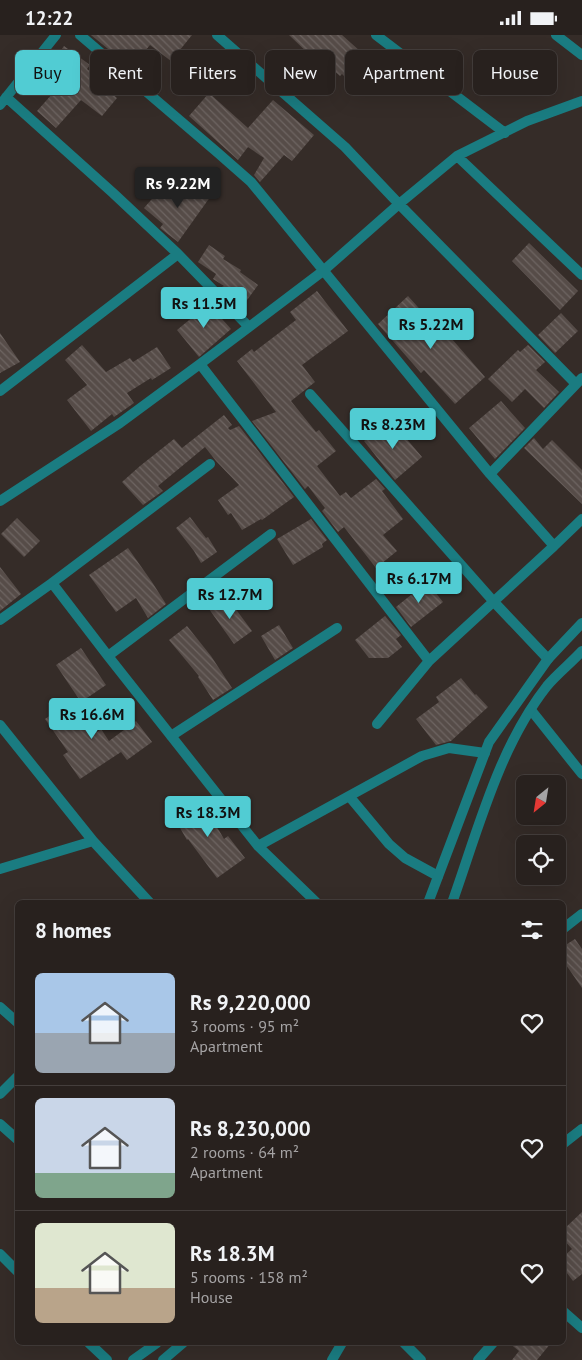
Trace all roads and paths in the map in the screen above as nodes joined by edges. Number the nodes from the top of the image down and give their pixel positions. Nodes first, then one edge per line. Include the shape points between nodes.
1 (56, 35) edge
2 (80, 35) edge
3 (217, 35) edge
4 (376, 35) edge
5 (556, 35) edge
6 (582, 55) edge
7 (3, 101) edge
8 (582, 101) edge
9 (505, 133) junction
10 (457, 157) junction
11 (399, 204) junction
12 (178, 254) junction
13 (323, 271) junction
14 (582, 275) edge
15 (249, 327) junction
16 (200, 364) junction
17 (579, 381) edge
18 (0, 391) edge
19 (310, 394) dead end
20 (210, 464) dead end
21 (490, 474) junction
22 (0, 501) edge
23 (582, 519) edge
24 (271, 534) dead end
25 (554, 546) junction
26 (52, 583) junction
27 (494, 602) junction
28 (0, 620) edge
29 (582, 623) edge
30 (337, 628) dead end
31 (582, 651) edge
32 (108, 656) junction
33 (548, 659) junction
34 (429, 661) junction
35 (531, 710) junction
36 (377, 724) dead end
37 (0, 725) edge
38 (171, 736) junction
39 (485, 753) junction
40 (582, 774) edge
41 (349, 796) junction
42 (93, 841) junction
43 (258, 846) junction
44 (0, 869) edge
45 (438, 877) junction
46 (147, 900) edge
47 (314, 900) edge
48 (429, 900) edge
49 (453, 900) edge
50 (582, 914) edge
51 (566, 926) edge
52 (0, 1007) edge
53 (15, 1020) edge
54 (15, 1079) edge
55 (0, 1094) edge
56 (0, 1124) edge
57 (582, 1129) edge
58 (15, 1137) edge
59 (566, 1141) edge
60 (0, 1254) edge
61 (15, 1269) edge
62 (566, 1314) edge
63 (581, 1325) edge
64 (91, 1345) edge
65 (154, 1345) edge
66 (181, 1345) edge
67 (341, 1345) edge
68 (406, 1345) edge
69 (491, 1345) edge
70 (166, 1359) edge
71 (107, 1360) edge
72 (133, 1360) edge
73 (332, 1360) edge
74 (421, 1360) edge
75 (478, 1360) edge

1 - 7 street
2 - 13 street via 251,182
3 - 11 street via 345,147
4 - 9 street
5 - 6 street
7 - 12 street via 113,193
8 - 9 street via 527,121
9 - 10 street
10 - 11 street
10 - 14 street
11 - 13 street
11 - 17 street
12 - 15 street
12 - 18 street
13 - 15 street
13 - 21 street
15 - 16 street
16 - 22 street via 120,423
16 - 34 street
17 - 21 street
19 - 27 street
20 - 26 street
21 - 25 street
23 - 25 street
24 - 32 street
25 - 27 street
26 - 28 street
26 - 32 street
27 - 33 street
27 - 34 street
29 - 33 street
30 - 38 street
31 - 35 street via 548,686
32 - 38 street
33 - 39 street via 489,742
34 - 36 street
35 - 40 street
35 - 49 street via 502,765
37 - 42 street
38 - 43 street
39 - 41 street via 449,748 422,756
39 - 45 street
41 - 43 street
41 - 45 street via 404,858
42 - 44 street
42 - 46 street
43 - 47 street
45 - 48 street
50 - 51 street
52 - 53 street
54 - 55 street
56 - 58 street
57 - 59 street
60 - 61 street
62 - 63 street
64 - 71 street
65 - 72 street
66 - 70 street
67 - 73 street
68 - 74 street
69 - 75 street

